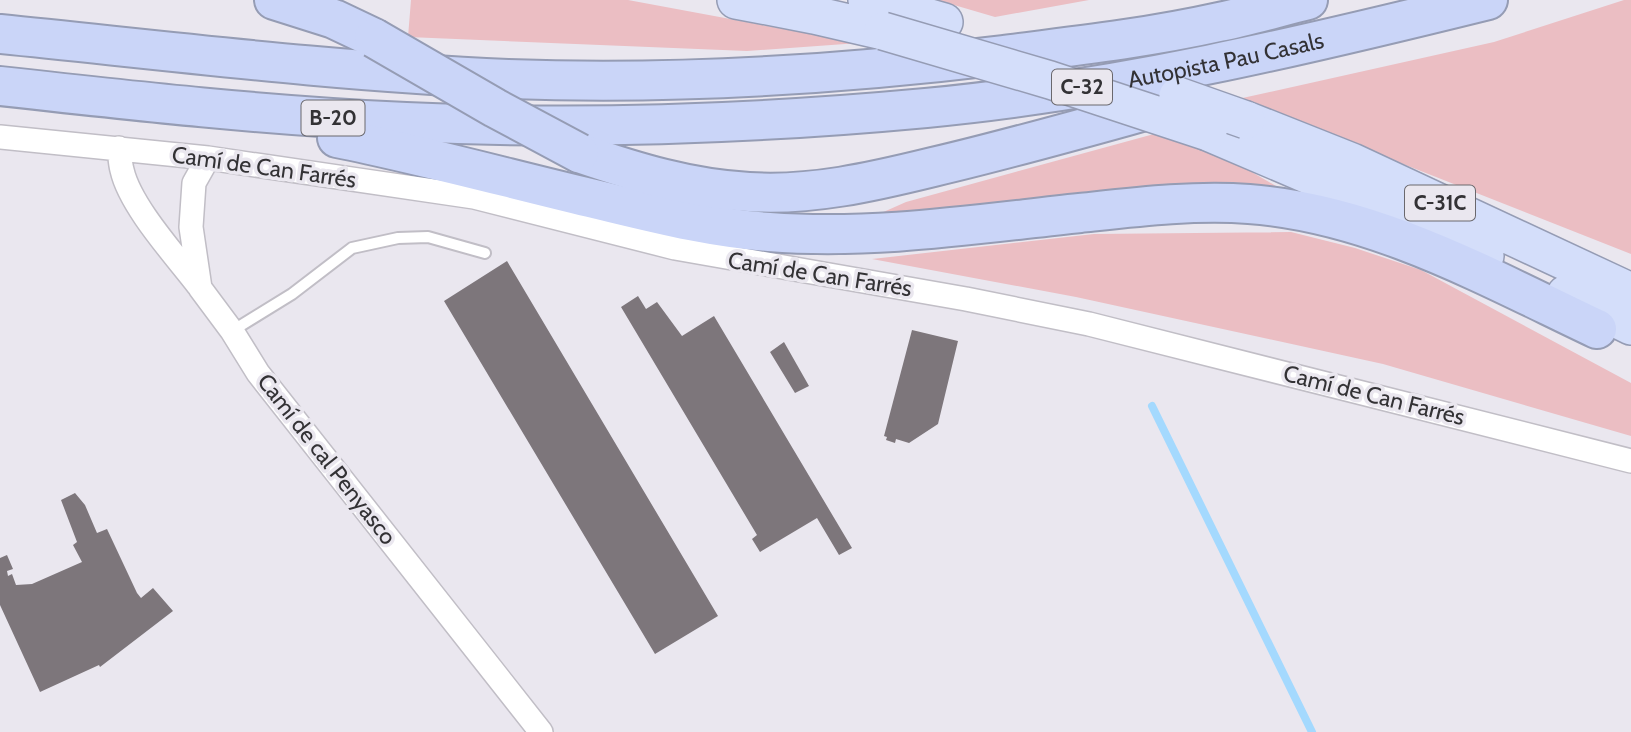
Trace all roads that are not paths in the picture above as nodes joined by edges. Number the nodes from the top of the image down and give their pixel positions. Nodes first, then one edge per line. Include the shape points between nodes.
1 (274, 0) edge
2 (736, 0) edge
3 (1308, 0) edge
4 (1488, 0) edge
5 (1502, 0) edge
6 (875, 16) edge
7 (0, 34) edge
8 (664, 80) joint
9 (0, 86) edge
10 (170, 105) junction
11 (668, 123) joint
12 (0, 137) edge
13 (119, 148) junction
14 (208, 158) junction
15 (485, 253) dead end
16 (200, 288) junction
17 (1631, 292) edge
18 (1614, 327) edge
19 (232, 331) junction
20 (1631, 350) edge
21 (1631, 461) edge
22 (541, 732) edge

1 - 5 highway, bridge via 334,19 374,38 579,153 664,180 751,192 822,191 972,158 1353,55
2 - 6 highway, C-31C via 814,15
3 - 8 highway, Autopista Pau Casals / C-32 via 1126,39 921,65
4 - 11 highway, Autopista Pau Casals / C-32 via 1283,51 1032,95 927,108
6 - 17 highway, C-31C, bridge via 944,22 1246,120 1352,162
6 - 18 highway, C-31C, bridge via 1208,132 1401,216 1512,282
7 - 8 highway, B-20 via 417,74
9 - 10 highway, B-20
10 - 11 highway, B-20 via 409,122
10 - 18 highway via 383,147 689,220 766,232 881,234 1187,204 1291,209 1359,226
12 - 13 street, Camí de Can Farrés
13 - 14 street, Camí de Can Farrés
13 - 16 street via 131,191
14 - 16 street, Camí de cal Penyasco via 194,183 191,227
14 - 21 street, Camí de Can Farrés via 474,197 688,251 1089,324
15 - 19 lane via 428,237 352,248 292,294
16 - 19 street, Camí de cal Penyasco
18 - 20 highway
19 - 22 street, Camí de cal Penyasco via 258,373

